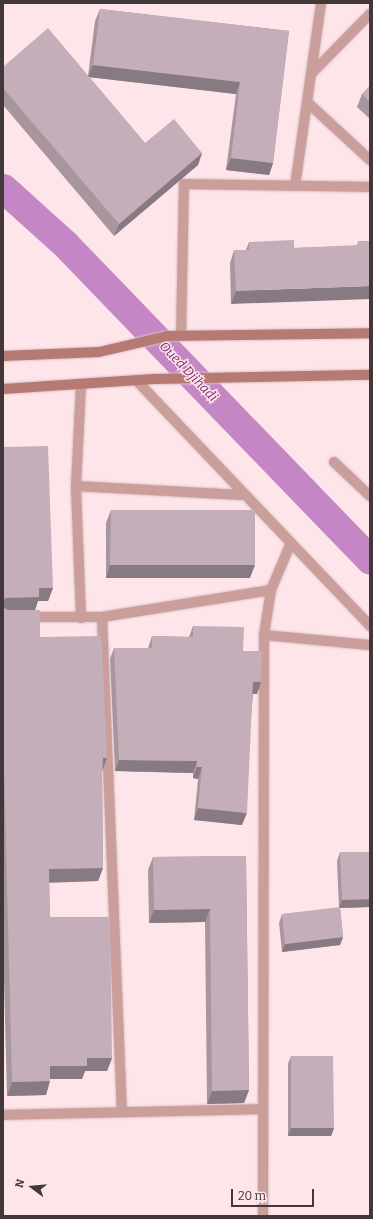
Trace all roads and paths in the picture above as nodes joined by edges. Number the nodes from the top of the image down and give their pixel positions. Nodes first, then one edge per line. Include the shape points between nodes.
1 (321, 3) edge
2 (370, 14) edge
3 (312, 73) junction
4 (307, 102) junction
5 (370, 160) edge
6 (295, 186) junction
7 (370, 187) edge
8 (370, 333) edge
9 (181, 336) junction
10 (3, 356) edge
11 (370, 375) edge
12 (136, 380) junction
13 (81, 384) junction
14 (3, 389) edge
15 (334, 462) dead end
16 (76, 486) junction
17 (242, 495) junction
18 (370, 496) edge
19 (290, 545) junction
20 (271, 590) junction
21 (3, 617) edge
22 (102, 617) junction
23 (81, 618) junction
24 (370, 626) edge
25 (264, 635) junction
26 (370, 645) edge
27 (263, 1109) junction
28 (122, 1112) junction
29 (3, 1115) edge
30 (263, 1216) edge

1 - 3 street
2 - 3 street
3 - 4 street
4 - 5 street
4 - 6 street
6 - 7 street
6 - 9 street via 184,184
8 - 9 main road
9 - 10 main road via 167,336 99,352
11 - 12 main road
12 - 13 main road
12 - 17 street
13 - 14 main road
13 - 16 street
15 - 18 street
16 - 17 street
16 - 23 street
17 - 19 street
19 - 20 street
19 - 24 street
20 - 22 street
20 - 25 street
21 - 23 street
22 - 23 street
22 - 28 street
25 - 26 street
25 - 27 street
27 - 28 street
27 - 30 street
28 - 29 street

